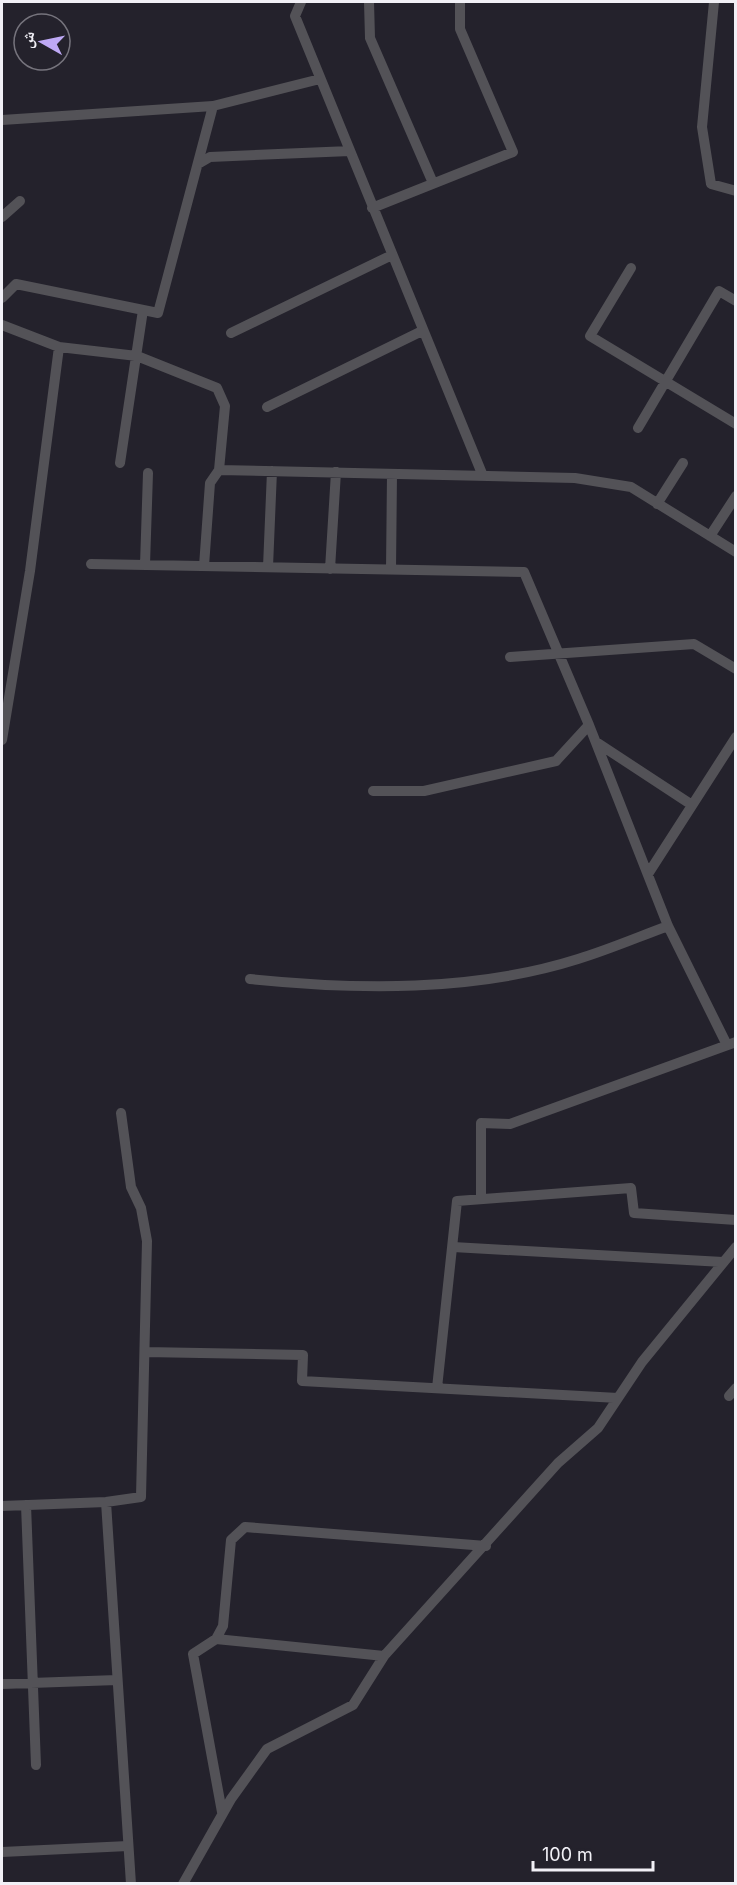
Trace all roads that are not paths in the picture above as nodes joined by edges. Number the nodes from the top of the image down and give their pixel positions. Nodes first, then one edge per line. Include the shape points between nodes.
1 (301, 2) edge
2 (369, 2) edge
3 (460, 2) edge
4 (714, 2) edge
5 (320, 79) junction
6 (213, 106) junction
7 (2, 120) edge
8 (350, 152) junction
9 (198, 164) junction
10 (433, 183) junction
11 (735, 191) edge
12 (20, 201) dead end
13 (372, 208) junction
14 (2, 218) edge
15 (392, 255) junction
16 (631, 268) dead end
17 (2, 298) edge
18 (735, 301) edge
19 (143, 310) junction
20 (2, 325) edge
21 (422, 331) junction
22 (231, 333) dead end
23 (59, 347) junction
24 (136, 356) junction
25 (666, 381) junction
26 (267, 407) dead end
27 (735, 424) edge
28 (638, 428) dead end
29 (120, 463) dead end
30 (683, 463) dead end
31 (219, 470) junction
32 (272, 471) junction
33 (336, 472) junction
34 (148, 473) dead end
35 (392, 474) junction
36 (483, 476) junction
37 (735, 496) edge
38 (657, 504) junction
39 (710, 536) junction
40 (735, 552) edge
41 (91, 564) dead end
42 (145, 565) junction
43 (204, 566) junction
44 (268, 567) junction
45 (330, 568) junction
46 (391, 570) junction
47 (558, 654) junction
48 (510, 657) dead end
49 (735, 669) edge
50 (589, 725) junction
51 (735, 737) edge
52 (2, 740) edge
53 (595, 742) junction
54 (2, 745) edge
55 (373, 791) dead end
56 (692, 805) junction
57 (648, 874) junction
58 (668, 926) junction
59 (250, 979) dead end
60 (731, 1044) edge
61 (121, 1113) dead end
62 (481, 1199) junction
63 (735, 1220) edge
64 (453, 1247) junction
65 (735, 1247) edge
66 (723, 1262) junction
67 (145, 1352) junction
68 (437, 1388) junction
69 (618, 1398) junction
70 (106, 1502) junction
71 (27, 1505) junction
72 (2, 1506) edge
73 (486, 1546) junction
74 (216, 1639) junction
75 (384, 1656) junction
76 (117, 1680) junction
77 (35, 1683) junction
78 (2, 1684) edge
79 (36, 1765) dead end
80 (222, 1812) junction
81 (128, 1846) junction
82 (2, 1852) edge
83 (131, 1884) edge
84 (183, 1884) edge

1 - 5 street via 295,16
2 - 10 street via 370,38
3 - 10 street via 460,30 513,152
4 - 11 street via 702,127 711,184
5 - 6 street
5 - 8 street
6 - 7 street
6 - 9 street
8 - 9 street via 210,157
8 - 13 street
9 - 19 street via 158,313
10 - 13 street
12 - 14 street
13 - 15 street
15 - 21 street
15 - 22 street
16 - 25 street via 590,336
17 - 19 street via 16,284
18 - 25 street via 719,291
19 - 24 street
20 - 23 street
21 - 26 street
21 - 36 street
23 - 24 street
23 - 52 street via 30,571
24 - 29 street
24 - 31 street via 217,388 225,406
25 - 27 street
25 - 28 street
30 - 38 street
31 - 32 street
31 - 43 street via 210,483
32 - 33 street
32 - 44 street
33 - 35 street
33 - 45 street
34 - 42 street
35 - 36 street
35 - 46 street
36 - 38 street via 575,478 631,488
37 - 39 street
38 - 39 street
39 - 40 street
41 - 42 street
42 - 43 street
43 - 44 street
44 - 45 street
45 - 46 street
46 - 47 street via 524,572
47 - 48 street
47 - 49 street via 694,644
47 - 50 street
50 - 53 street
50 - 55 street via 556,761 424,791
51 - 56 street
52 - 54 street
53 - 56 street
53 - 57 street
56 - 57 street
57 - 58 street
58 - 59 street via 577,960 525,973 446,984 310,985
58 - 60 street
60 - 62 street via 510,1124 481,1123
61 - 67 street via 131,1187 141,1208 147,1241
62 - 63 street via 631,1188 634,1213
62 - 64 street via 457,1201
64 - 66 street
64 - 68 street
65 - 66 street
66 - 69 street via 642,1362
67 - 68 street via 303,1355 302,1381
67 - 70 street via 141,1497
68 - 69 street
69 - 73 street via 598,1428 558,1463
70 - 71 street
70 - 76 street
71 - 72 street
71 - 77 street
73 - 74 street via 244,1527 231,1540 223,1626
73 - 75 street
74 - 75 street
74 - 80 street via 193,1654
75 - 80 street via 353,1705 267,1749
76 - 77 street
76 - 81 street
77 - 78 street
77 - 79 street
80 - 84 street
81 - 82 street
81 - 83 street

